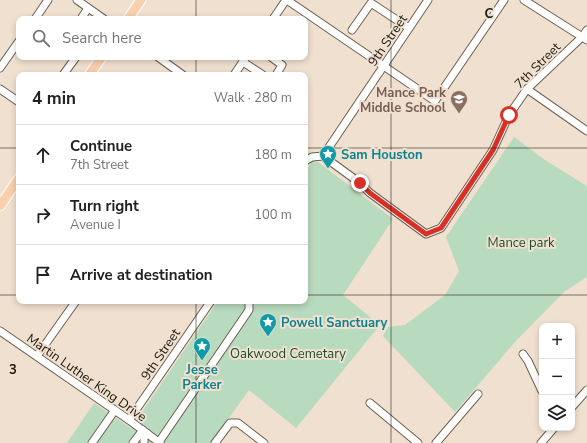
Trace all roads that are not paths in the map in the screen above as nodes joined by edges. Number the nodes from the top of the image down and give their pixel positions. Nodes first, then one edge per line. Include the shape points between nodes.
1 (48, 0) edge
2 (77, 0) edge
3 (141, 0) edge
4 (287, 0) edge
5 (428, 0) edge
6 (504, 0) edge
7 (524, 0) edge
8 (372, 1) edge
9 (88, 8) junction
10 (37, 16) edge
11 (83, 16) edge
12 (100, 16) edge
13 (130, 16) edge
14 (275, 16) edge
15 (409, 28) junction
16 (352, 30) dead end
17 (587, 30) edge
18 (585, 38) edge
19 (16, 45) edge
20 (74, 60) edge
21 (100, 60) edge
22 (162, 60) edge
23 (244, 60) edge
24 (276, 60) edge
25 (384, 66) junction
26 (0, 68) edge
27 (65, 72) edge
28 (91, 72) edge
29 (179, 72) edge
30 (236, 72) edge
31 (259, 72) edge
32 (278, 72) edge
33 (0, 89) edge
34 (527, 89) junction
35 (16, 100) edge
36 (587, 131) edge
37 (323, 156) junction
38 (308, 159) edge
39 (16, 190) edge
40 (0, 206) edge
41 (74, 304) edge
42 (209, 304) edge
43 (249, 304) edge
44 (0, 331) edge
45 (523, 354) dead end
46 (37, 356) junction
47 (539, 385) edge
48 (587, 390) edge
49 (478, 394) dead end
50 (370, 403) dead end
51 (575, 404) edge
52 (115, 410) junction
53 (130, 420) junction
54 (551, 431) edge
55 (145, 432) junction
56 (92, 443) edge
57 (133, 443) edge
58 (144, 443) edge
59 (160, 443) edge
60 (215, 443) edge
61 (264, 443) edge
62 (418, 443) edge
63 (436, 443) edge
64 (541, 443) edge

1 - 10 street
2 - 9 street
3 - 13 main road
4 - 14 street
4 - 25 street
5 - 15 street, 9th Street
6 - 25 street via 435,101
7 - 18 street
8 - 15 street
8 - 16 street
9 - 11 street
9 - 12 street
15 - 25 street, 9th Street
17 - 18 street, 7th Street
18 - 34 street, 7th Street
19 - 26 street
20 - 27 street
21 - 28 main road
22 - 29 street
23 - 30 street
23 - 31 street
24 - 32 street via 282,64
25 - 37 street, 9th Street
33 - 35 street
34 - 36 street
34 - 37 street, 7th Street via 509,115 493,150 441,228 426,234
37 - 38 street
39 - 40 main road
41 - 46 street
42 - 53 street, 9th Street
43 - 59 street via 249,310
44 - 46 street, Martin Luther King Drive
45 - 47 street
46 - 52 street, Martin Luther King Drive
48 - 51 street
49 - 63 street
50 - 62 street
52 - 53 street, Martin Luther King Drive
52 - 56 street
53 - 55 street, Martin Luther King Drive
54 - 64 street
55 - 57 street
55 - 58 street
55 - 59 street, Martin Luther King Drive
60 - 61 street via 230,423 238,423

